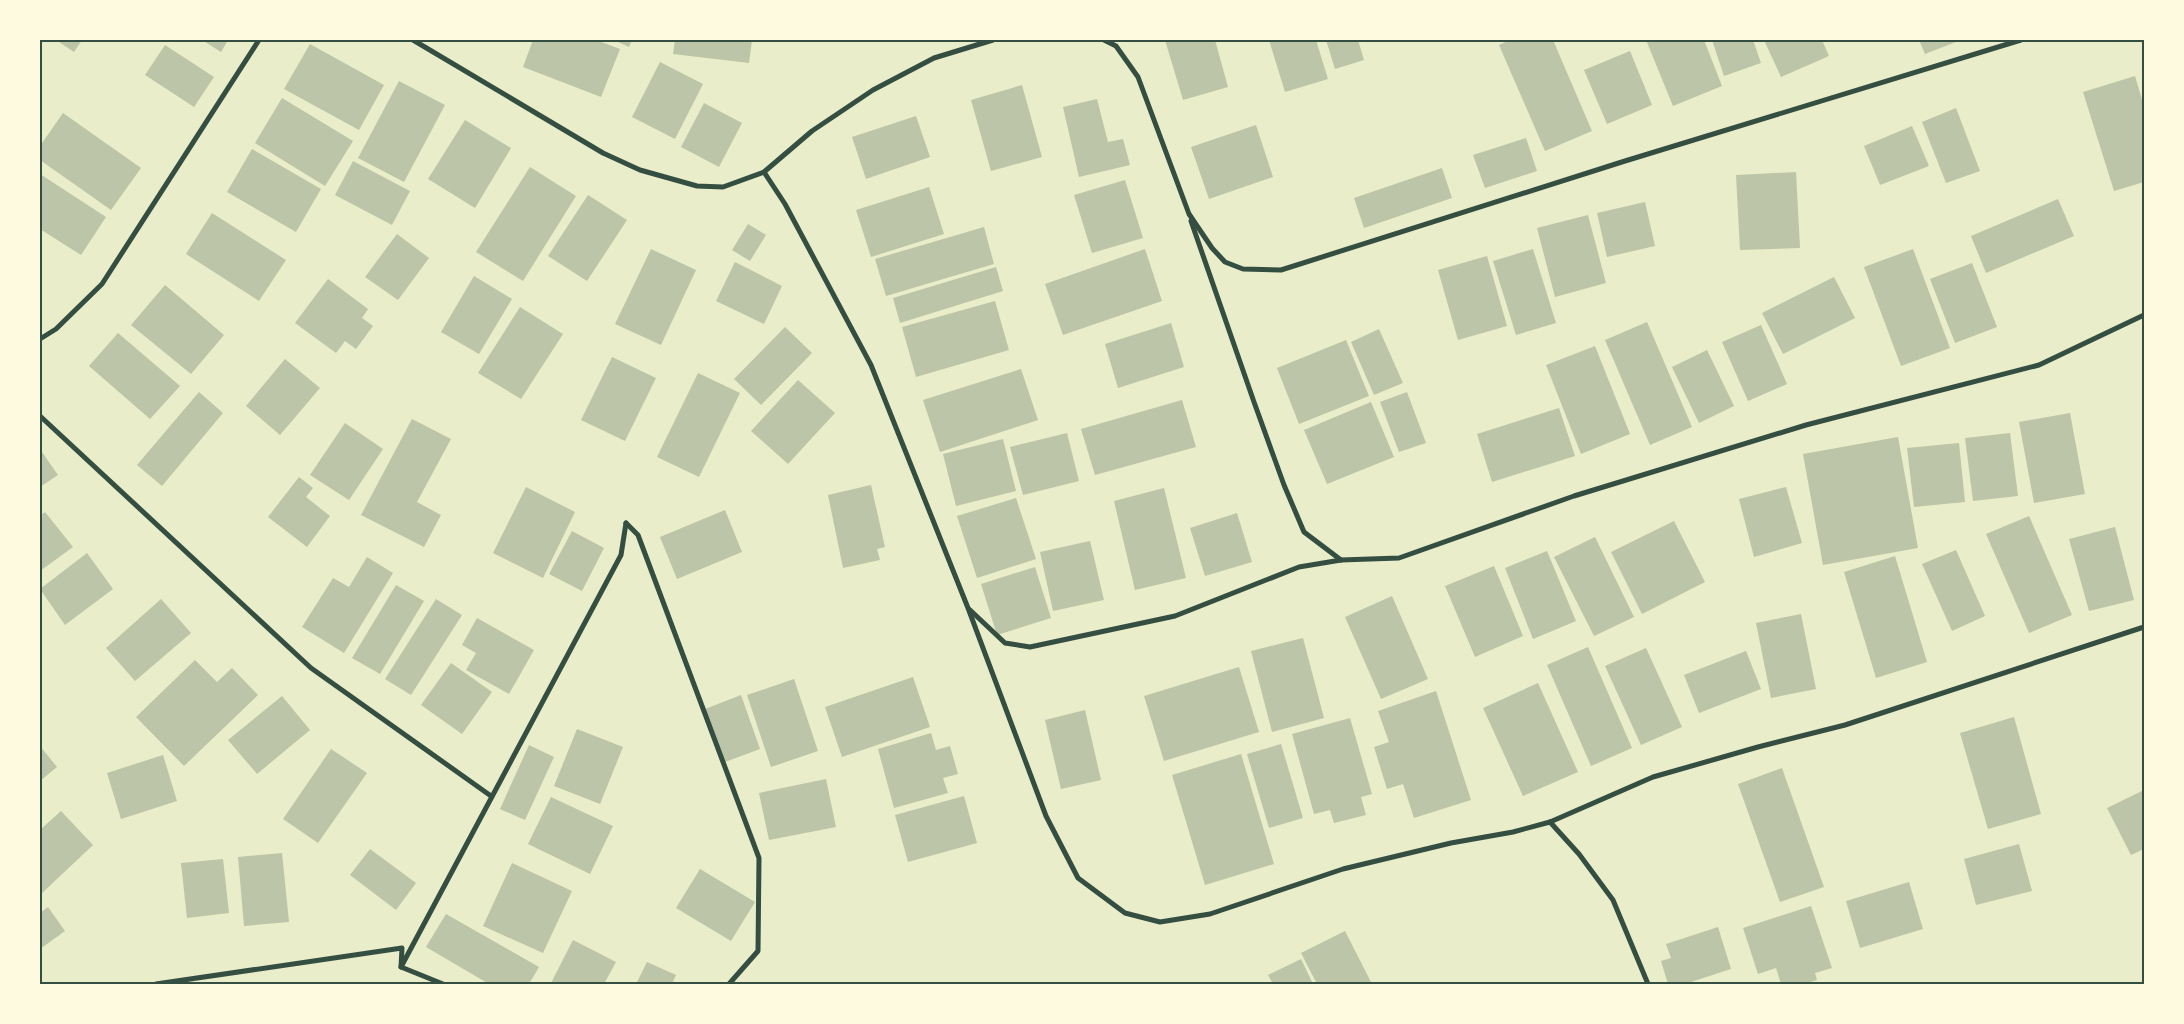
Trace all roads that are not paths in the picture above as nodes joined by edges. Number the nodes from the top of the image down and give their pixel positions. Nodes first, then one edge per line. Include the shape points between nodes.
1 (259, 40) edge
2 (413, 40) edge
3 (993, 40) edge
4 (1104, 40) edge
5 (2021, 40) edge
6 (764, 172) junction
7 (1188, 214) junction
8 (2144, 315) edge
9 (40, 339) edge
10 (40, 416) edge
11 (1341, 560) junction
12 (968, 608) junction
13 (2144, 627) edge
14 (490, 796) junction
15 (1550, 822) junction
16 (401, 967) junction
17 (156, 984) edge
18 (443, 984) edge
19 (729, 984) edge
20 (1648, 984) edge

1 - 9 street via 102,284 56,329
2 - 6 street via 604,153 640,170 697,186 723,187
3 - 6 street via 934,58 873,90 812,131
4 - 7 street via 1116,46 1138,77
5 - 7 street via 1281,270 1243,268 1225,262
6 - 12 street via 785,204 871,365
7 - 11 street via 1284,485 1304,532
8 - 11 street via 2039,365 1806,425 1574,496 1399,558
10 - 14 street via 311,668
11 - 12 street via 1299,567 1175,616 1030,647 1005,643
12 - 15 street via 1046,816 1078,878 1125,912 1160,922 1210,914 1342,869
13 - 15 street via 1845,725 1652,777
14 - 16 street
14 - 19 street via 621,555 626,523 638,535 759,858 758,951
15 - 20 street via 1613,900
16 - 17 street via 402,948
16 - 18 street

